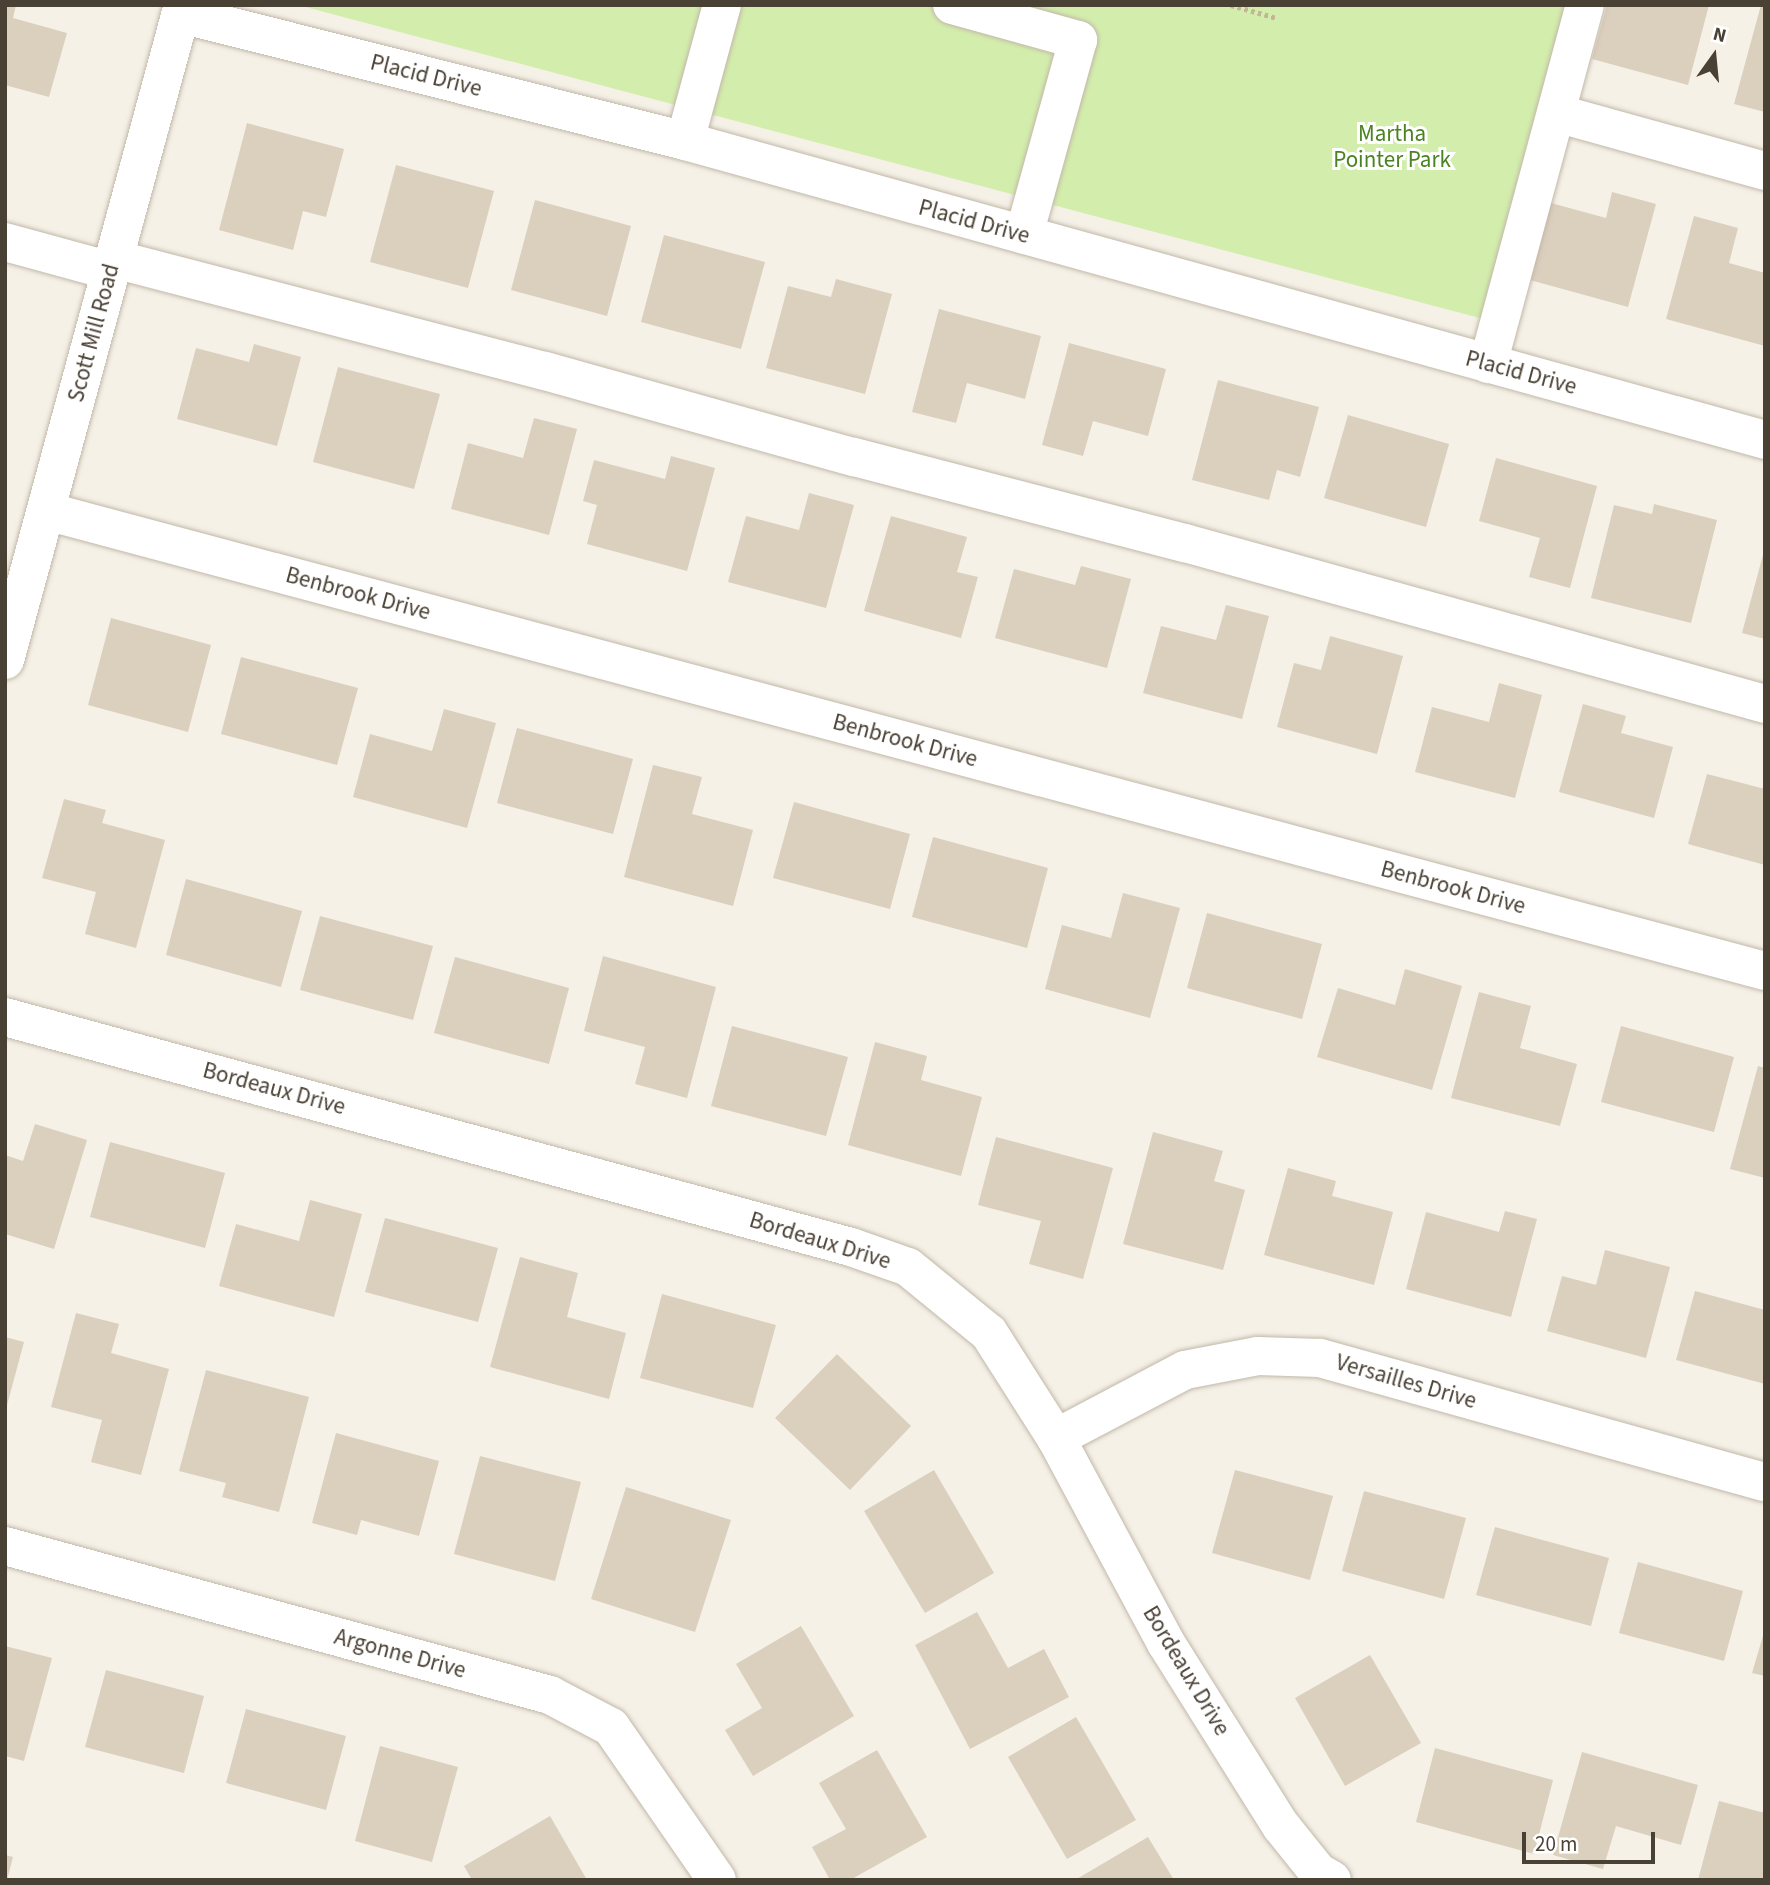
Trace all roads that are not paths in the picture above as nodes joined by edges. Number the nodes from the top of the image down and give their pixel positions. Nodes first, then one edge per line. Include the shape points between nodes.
1 (722, 5) edge
2 (952, 5) edge
3 (1585, 5) edge
4 (182, 10) edge
5 (1556, 113) junction
6 (685, 141) junction
7 (1765, 171) edge
8 (1024, 235) junction
9 (5, 242) edge
10 (113, 265) junction
11 (1488, 364) junction
12 (1765, 440) edge
13 (46, 511) junction
14 (5, 660) edge
15 (1765, 704) edge
16 (1765, 971) edge
17 (5, 1017) edge
18 (1056, 1438) junction
19 (1765, 1482) edge
20 (5, 1546) edge
21 (717, 1880) edge
22 (1332, 1880) edge

1 - 6 street
2 - 8 street via 1078,40
3 - 5 street
4 - 6 street, Placid Drive
4 - 10 street, Scott Mill Road
5 - 7 street
5 - 11 street
6 - 8 street, Placid Drive
8 - 11 street, Placid Drive
9 - 10 street
10 - 13 street, Scott Mill Road
10 - 15 street via 545,371
11 - 12 street, Placid Drive
13 - 14 street, Scott Mill Road
13 - 16 street, Benbrook Drive
17 - 18 street, Bordeaux Drive via 851,1247 908,1267 989,1334
18 - 19 street, Versailles Drive via 1185,1370 1258,1356 1320,1358
18 - 22 street, Bordeaux Drive via 1166,1643 1281,1826 1318,1872
20 - 21 street, Argonne Drive via 550,1695 611,1727

